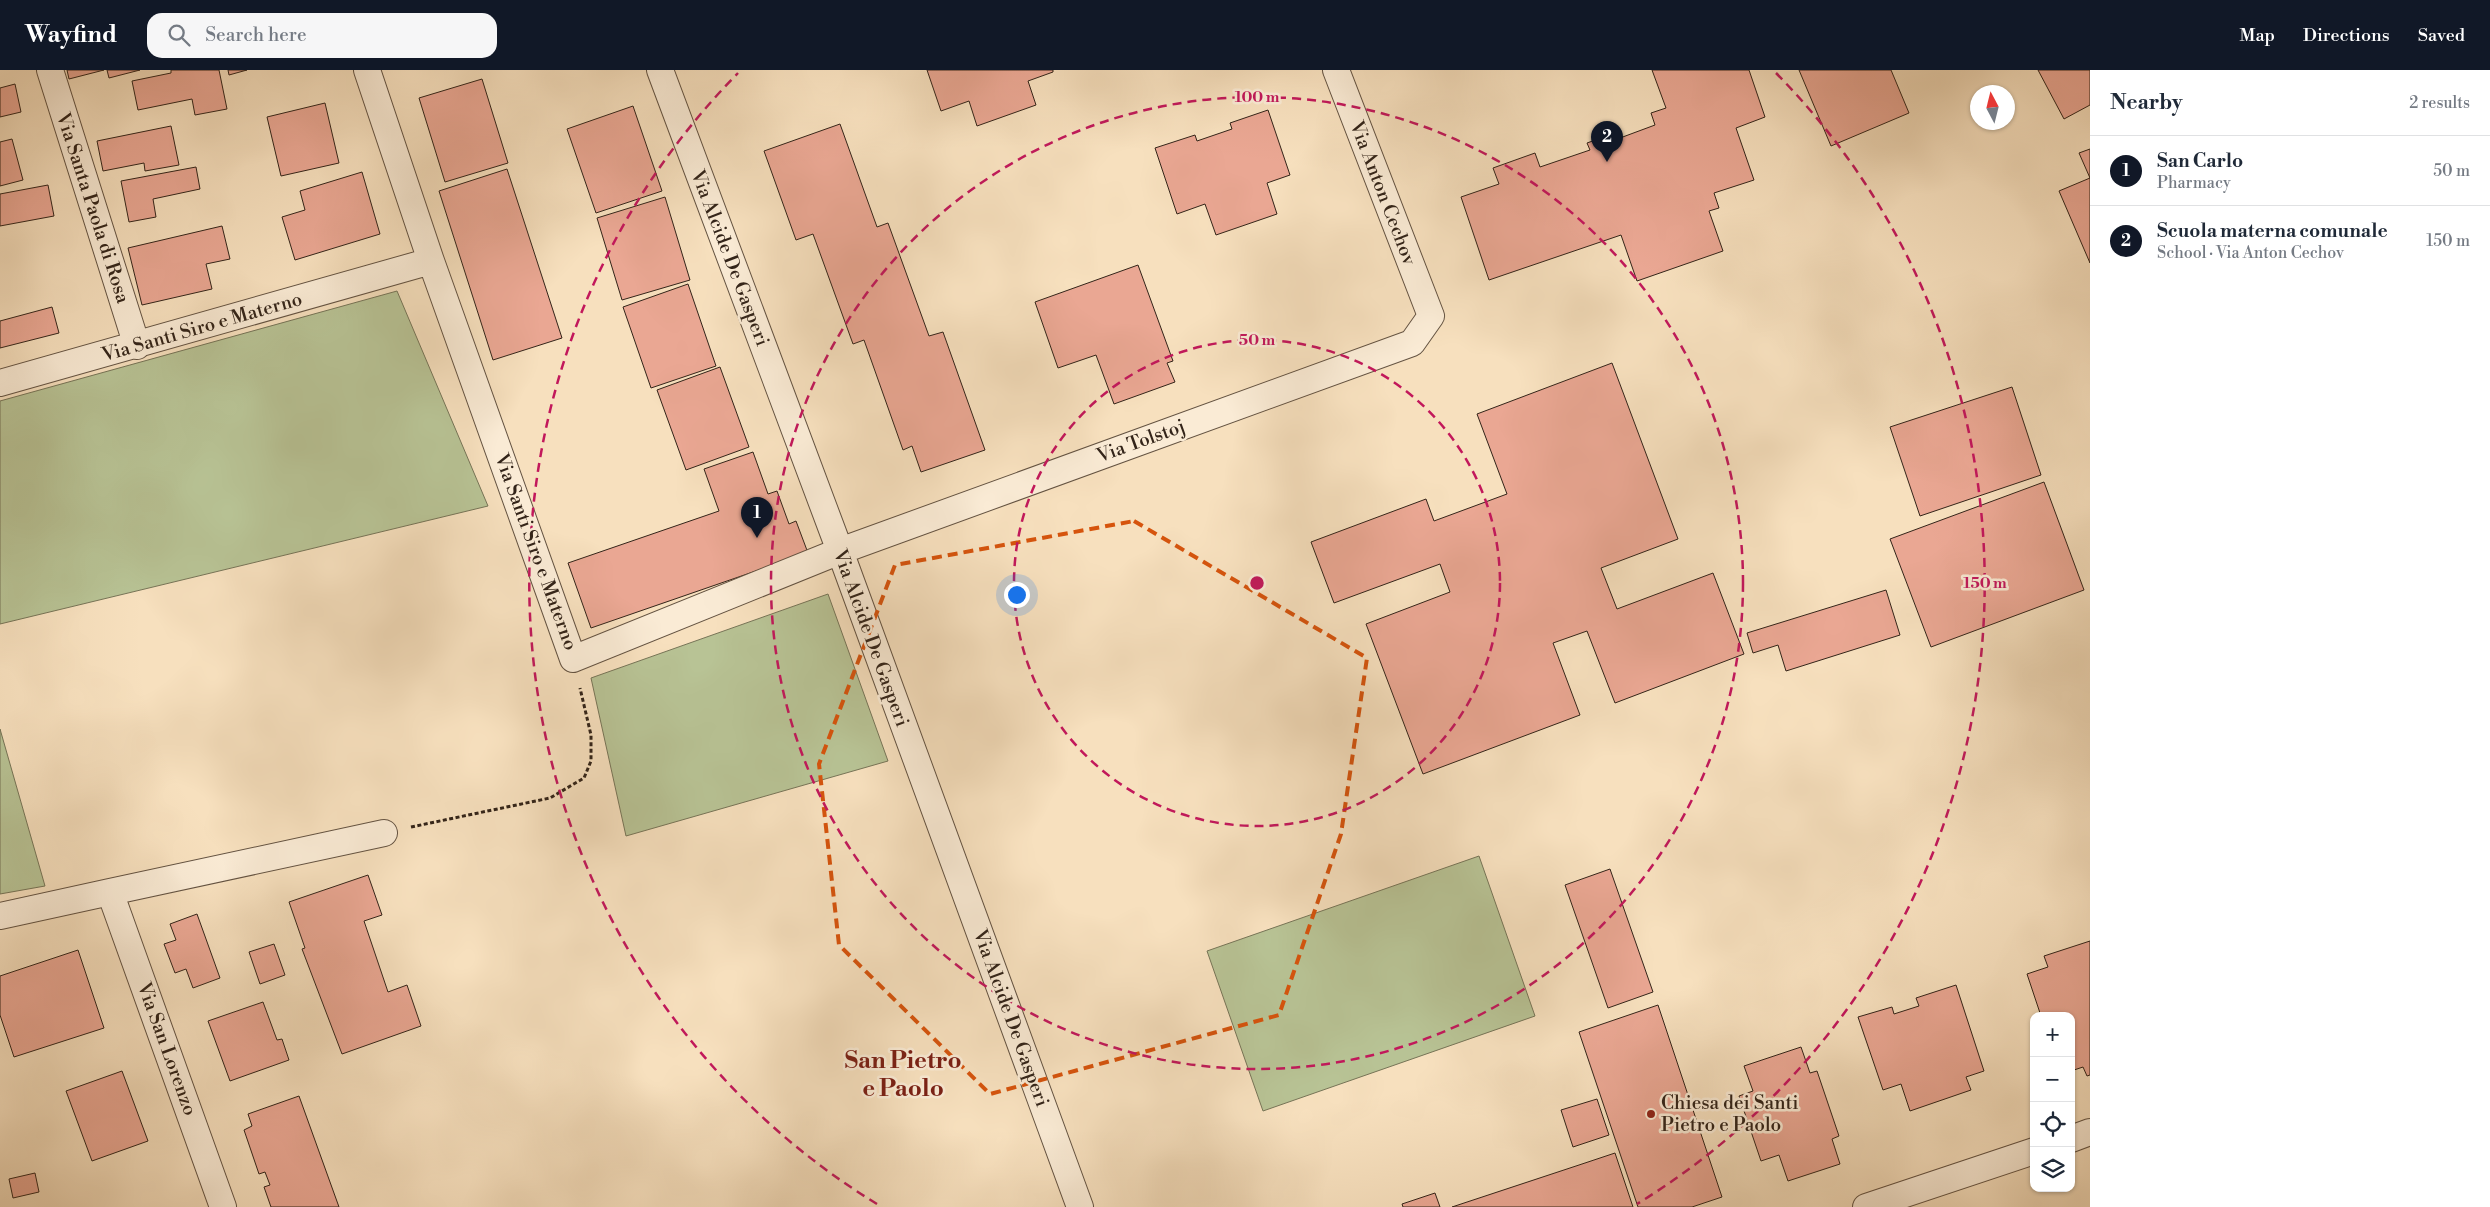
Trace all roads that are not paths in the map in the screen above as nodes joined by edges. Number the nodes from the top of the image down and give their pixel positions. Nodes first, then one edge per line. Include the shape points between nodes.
1 (50, 70) edge
2 (367, 70) edge
3 (660, 70) edge
4 (1336, 70) edge
5 (432, 261) junction
6 (1431, 316) joint
7 (137, 346) junction
8 (0, 383) edge
9 (840, 551) junction
10 (384, 833) road end
11 (110, 892) junction
12 (0, 916) edge
13 (2090, 1132) edge
14 (2075, 1138) edge
15 (2030, 1152) edge
16 (224, 1207) edge
17 (1080, 1207) edge
18 (1866, 1207) edge

1 - 7 street, Via Santa Paola di Rosa
2 - 5 street, Via Santi Siro e Materno
3 - 9 street, Via Alcide De Gasperi
4 - 6 street, Via Anton Cechov
5 - 7 street, Via Santi Siro e Materno
5 - 9 street, Via Santi Siro e Materno via 573,659
6 - 9 street, Via Tolstoj via 1412,343
7 - 8 street, Via Santi Siro e Materno
9 - 17 street, Via Alcide De Gasperi
10 - 11 street
11 - 12 street
11 - 16 street, Via San Lorenzo
13 - 14 street
15 - 18 street

